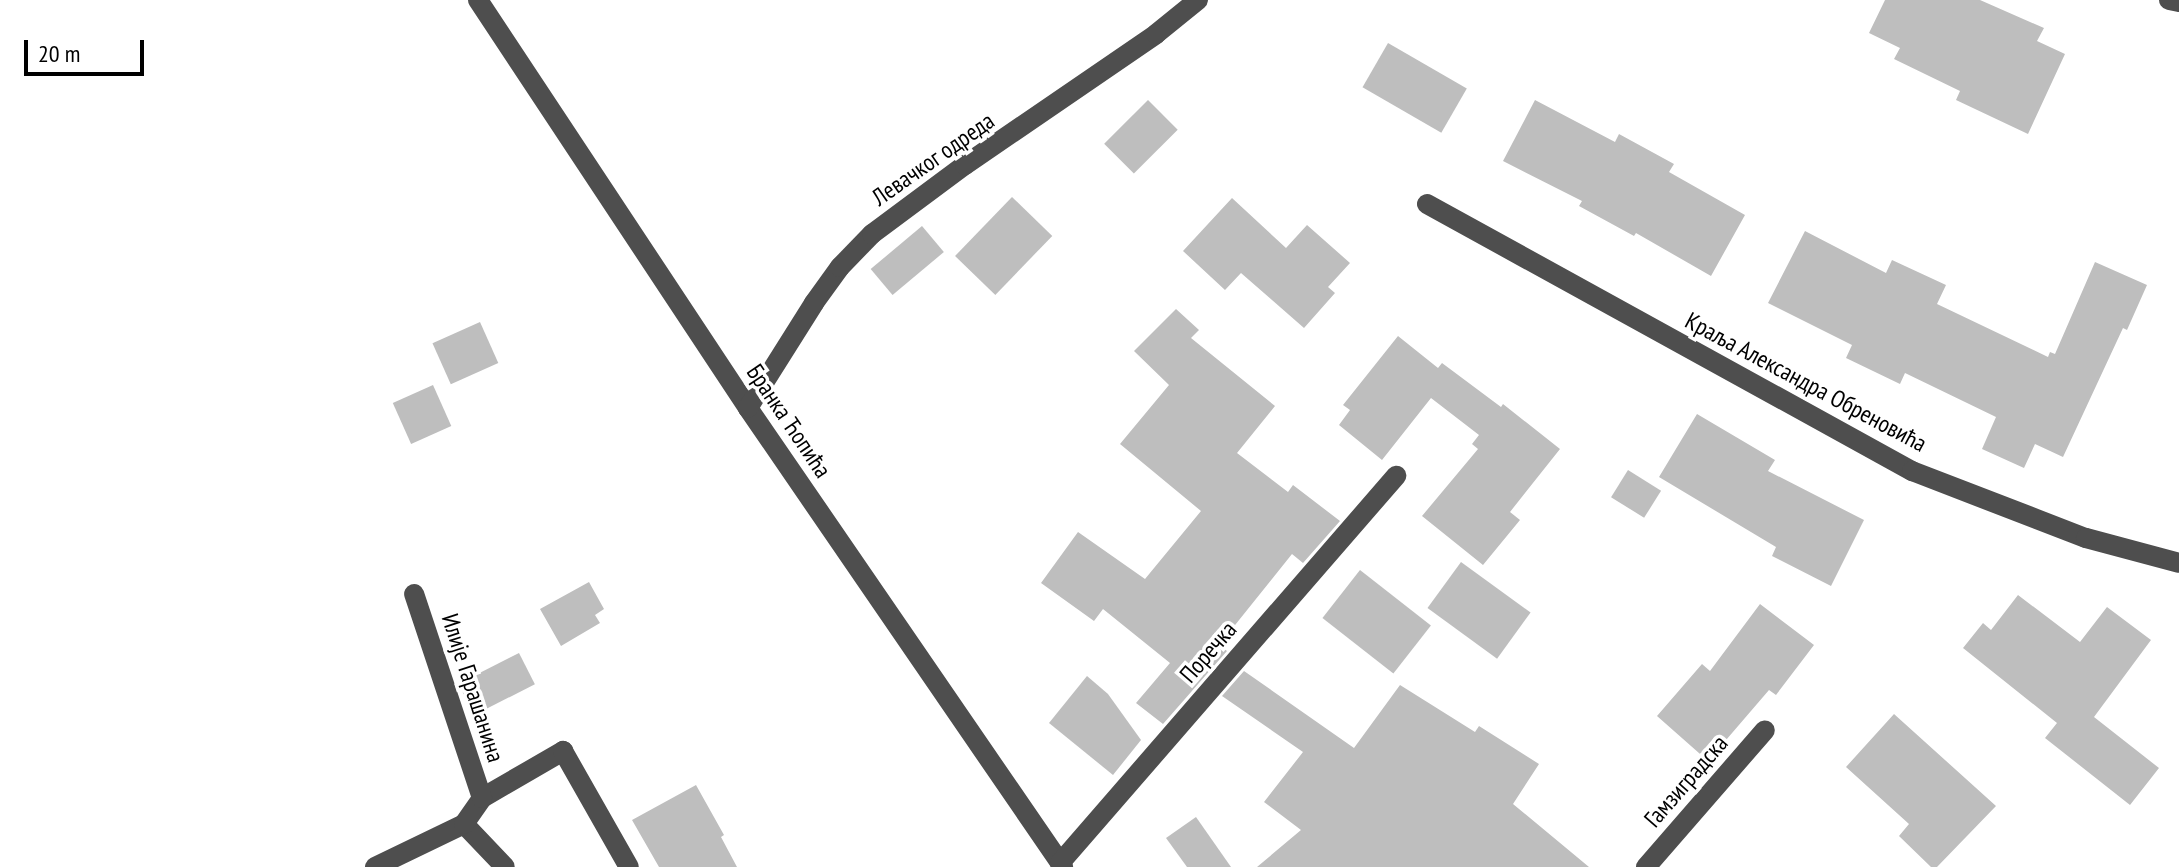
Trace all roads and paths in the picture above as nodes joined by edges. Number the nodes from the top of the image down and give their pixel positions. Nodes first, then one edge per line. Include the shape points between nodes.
1 (478, 0) edge
2 (1198, 0) edge
3 (2169, 0) edge
4 (2179, 2) edge
5 (1427, 204) dead end
6 (748, 408) junction
7 (1396, 476) dead end
8 (2179, 563) edge
9 (414, 594) dead end
10 (1765, 730) dead end
11 (482, 798) junction
12 (464, 824) junction
13 (1062, 865) edge
14 (375, 867) edge
15 (505, 867) edge
16 (629, 867) edge
17 (1646, 867) edge

1 - 6 street, Бранка Ћопића
2 - 6 street, Левачког одреда via 872,234 814,303
3 - 4 street
5 - 8 street, Краља Александра Обреновића via 1912,471 2086,538
6 - 13 street, Бранка Ћопића
7 - 13 street, Поречка
9 - 11 street, Илије Гарашанина
10 - 17 street, Гамзиградска
11 - 12 street, Илије Гарашанина
11 - 16 street, Илије Гарашанина via 563,751
12 - 14 street, Илије Гарашанина
12 - 15 street

